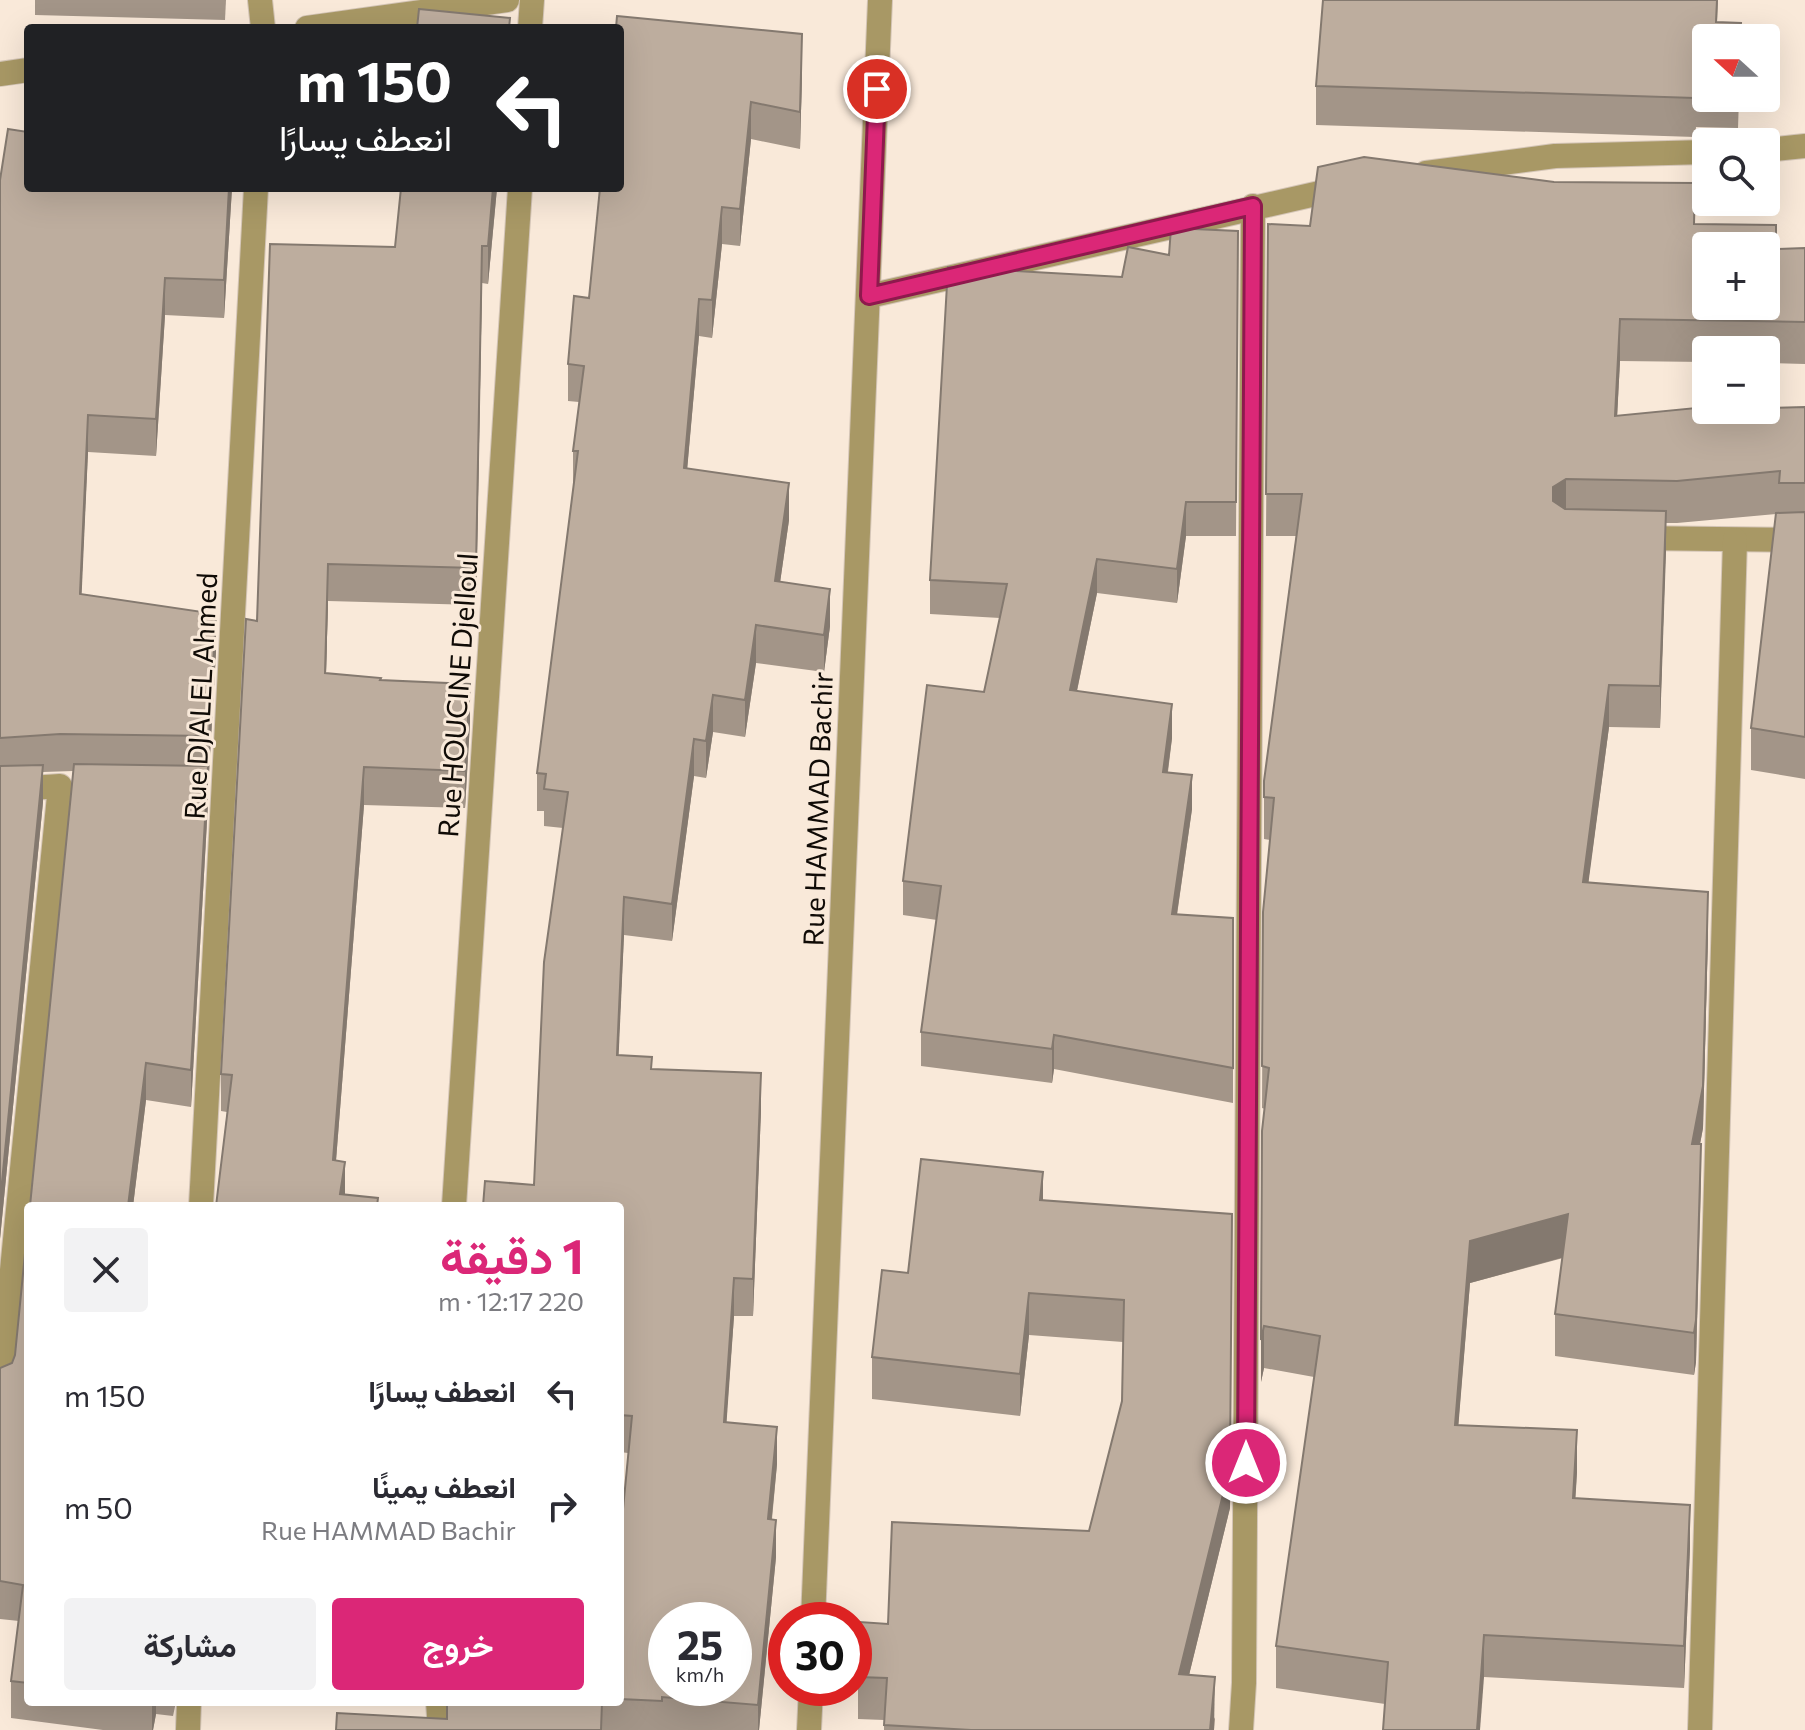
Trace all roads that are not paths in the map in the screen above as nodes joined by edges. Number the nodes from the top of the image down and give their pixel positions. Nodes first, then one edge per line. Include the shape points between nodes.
1 (260, 0) edge
2 (507, 0) edge
3 (532, 0) edge
4 (880, 0) edge
5 (263, 24) edge
6 (336, 24) edge
7 (530, 24) edge
8 (24, 71) edge
9 (0, 74) edge
10 (1805, 146) edge
11 (1780, 149) edge
12 (1692, 152) edge
13 (1407, 175) edge
14 (1377, 180) edge
15 (256, 192) edge
16 (520, 192) edge
17 (1253, 206) junction
18 (869, 296) junction
19 (1612, 537) edge
20 (1735, 540) junction
21 (1805, 540) edge
22 (60, 786) junction
23 (90, 786) edge
24 (195, 787) edge
25 (225, 788) junction
26 (0, 790) edge
27 (201, 1202) edge
28 (454, 1202) edge
29 (0, 1391) edge
30 (814, 1602) edge
31 (189, 1706) edge
32 (438, 1706) edge
33 (810, 1706) edge
34 (188, 1730) edge
35 (440, 1730) edge
36 (809, 1730) edge
37 (1241, 1730) edge
38 (1700, 1730) edge

1 - 5 street
2 - 6 street
3 - 7 street
4 - 18 street, Rue HAMMAD Bachir
8 - 9 street
10 - 11 street
12 - 13 street via 1555,156
14 - 17 street
15 - 25 street, Rue DJALEL Ahmed
16 - 28 street, Rue HOUCINE Djelloul
17 - 18 street
17 - 37 street
18 - 30 street, Rue HAMMAD Bachir
19 - 20 street
20 - 21 street
20 - 38 street
22 - 23 street
22 - 26 street
22 - 29 street
24 - 25 street
25 - 27 street, Rue DJALEL Ahmed
31 - 34 street
32 - 35 street
33 - 36 street

